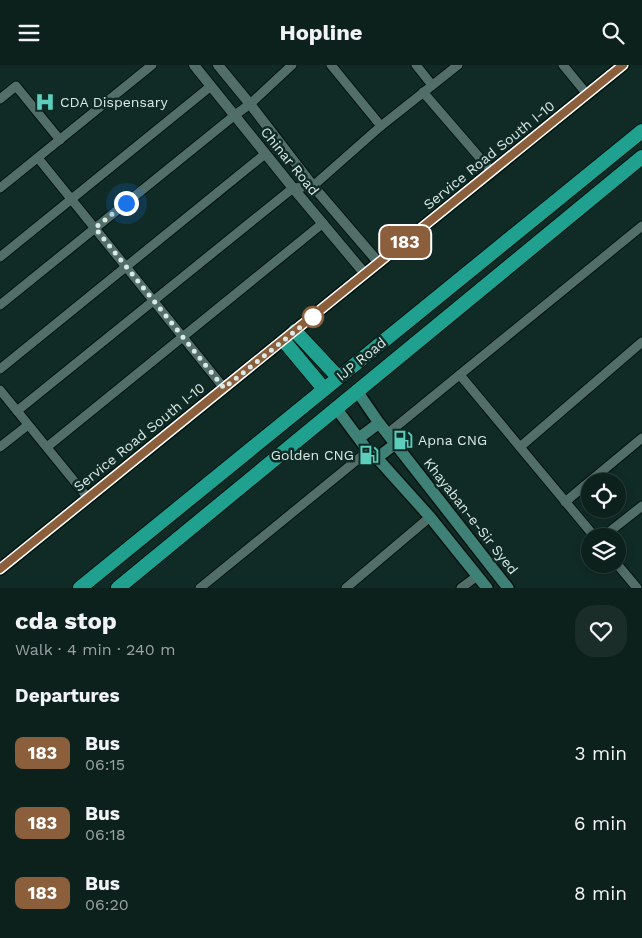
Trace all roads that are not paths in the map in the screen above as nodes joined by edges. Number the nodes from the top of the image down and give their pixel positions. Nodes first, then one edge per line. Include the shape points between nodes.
1 (152, 65) edge
2 (194, 65) edge
3 (218, 65) edge
4 (292, 65) edge
5 (331, 65) edge
6 (416, 65) edge
7 (458, 65) edge
8 (563, 65) edge
9 (623, 65) edge
10 (432, 85) junction
11 (211, 86) junction
12 (423, 92) junction
13 (586, 93) junction
14 (0, 99) edge
15 (250, 104) junction
16 (234, 115) junction
17 (381, 126) junction
18 (642, 131) edge
19 (60, 140) junction
20 (265, 154) junction
21 (642, 157) edge
22 (38, 158) junction
23 (492, 172) junction
24 (313, 186) junction
25 (0, 188) edge
26 (293, 188) junction
27 (72, 199) junction
28 (323, 223) junction
29 (642, 227) edge
30 (95, 228) junction
31 (0, 257) edge
32 (379, 263) junction
33 (126, 266) junction
34 (365, 274) junction
35 (154, 300) junction
36 (0, 305) edge
37 (295, 331) junction
38 (184, 336) junction
39 (284, 341) junction
40 (642, 342) edge
41 (0, 369) edge
42 (460, 375) junction
43 (338, 377) junction
44 (224, 388) junction
45 (324, 389) junction
46 (0, 390) edge
47 (357, 391) junction
48 (336, 408) junction
49 (17, 411) junction
50 (379, 423) junction
51 (28, 425) junction
52 (387, 433) junction
53 (642, 438) edge
54 (359, 439) junction
55 (395, 444) junction
56 (0, 447) edge
57 (47, 447) junction
58 (520, 447) junction
59 (373, 455) junction
60 (88, 498) junction
61 (565, 502) junction
62 (642, 506) edge
63 (430, 517) junction
64 (587, 528) edge
65 (614, 528) edge
66 (0, 569) edge
67 (624, 573) edge
68 (477, 576) junction
69 (80, 588) edge
70 (118, 588) edge
71 (200, 588) edge
72 (346, 588) edge
73 (461, 588) edge
74 (487, 588) edge
75 (508, 588) edge
76 (637, 588) edge

1 - 19 street
2 - 11 street, Chinar Road
3 - 15 street, Chinar Road
4 - 15 street
5 - 17 street
6 - 10 street
7 - 10 street
8 - 13 street
9 - 13 main road, Service Road South I-10
10 - 12 street
11 - 16 street, Chinar Road
11 - 27 street
12 - 17 street
12 - 23 street
13 - 23 main road, Service Road South I-10
14 - 19 street via 16,86
15 - 16 street
15 - 24 street, Chinar Road
16 - 20 street, Chinar Road
16 - 30 street
17 - 24 street
18 - 43 highway, IJP Road
19 - 22 street
20 - 26 street, Chinar Road
20 - 33 street
21 - 47 highway, IJP Road
22 - 25 street
22 - 27 street
23 - 32 main road, Service Road South I-10
24 - 26 street
24 - 32 street, Chinar Road
26 - 28 street, Chinar Road
26 - 35 street
27 - 30 street
27 - 31 street
28 - 34 street, Chinar Road
28 - 38 street
29 - 42 street
30 - 33 street
30 - 36 street
32 - 34 main road, Service Road South I-10
33 - 35 street
33 - 41 street
34 - 37 main road, Service Road South I-10
35 - 38 street
35 - 49 street
37 - 39 main road, Service Road South I-10
37 - 43 highway
38 - 44 street
38 - 57 street
39 - 44 main road, Service Road South I-10
39 - 45 highway
40 - 58 street
42 - 52 street
42 - 58 street
43 - 45 highway, IJP Road
44 - 60 main road, Service Road South I-10
45 - 69 highway, IJP Road
46 - 49 street
47 - 48 highway, IJP Road
47 - 50 main road, Khayaban-e-Sir Syed
48 - 54 main road
48 - 70 highway, IJP Road
49 - 51 street
50 - 52 main road, Khayaban-e-Sir Syed
50 - 54 main road
51 - 56 street
51 - 57 street
52 - 55 main road, Khayaban-e-Sir Syed
53 - 61 street
54 - 59 main road
55 - 59 main road
55 - 75 main road, Khayaban-e-Sir Syed
57 - 60 street
58 - 61 street
59 - 63 main road
59 - 71 street
60 - 66 main road, Service Road South I-10
61 - 64 street
62 - 65 street
63 - 68 main road
63 - 72 street
67 - 76 street
68 - 73 street
68 - 74 main road

